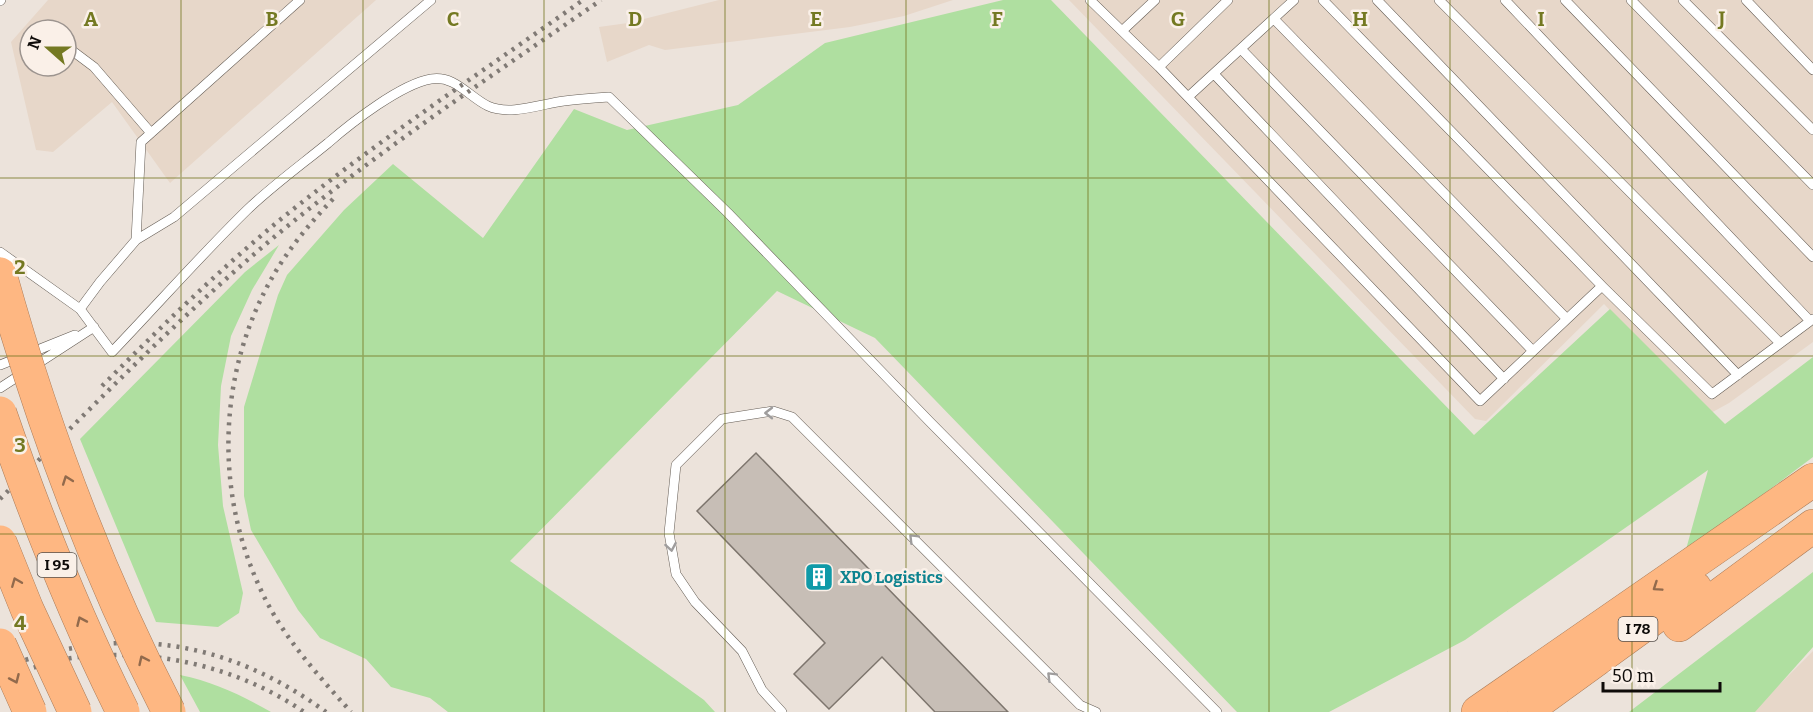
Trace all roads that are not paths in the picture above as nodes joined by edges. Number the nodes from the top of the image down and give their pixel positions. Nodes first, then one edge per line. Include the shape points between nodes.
1 (300, 0) edge
2 (431, 0) edge
3 (1090, 0) edge
4 (1155, 0) edge
5 (1228, 0) edge
6 (1294, 0) edge
7 (1323, 0) edge
8 (1377, 0) edge
9 (1439, 0) edge
10 (1505, 0) edge
11 (1565, 0) edge
12 (1631, 0) edge
13 (1683, 0) edge
14 (1746, 0) edge
15 (1274, 19) junction
16 (1122, 31) junction
17 (1241, 49) junction
18 (78, 55) edge
19 (1159, 67) junction
20 (1813, 70) edge
21 (1214, 74) junction
22 (1188, 97) junction
23 (1813, 130) edge
24 (151, 133) junction
25 (1813, 185) edge
26 (136, 240) junction
27 (0, 252) edge
28 (1813, 257) edge
29 (0, 274) edge
30 (1602, 286) junction
31 (80, 309) junction
32 (1567, 319) junction
33 (1811, 320) edge
34 (94, 327) junction
35 (1780, 343) junction
36 (1533, 351) junction
37 (0, 365) edge
38 (1738, 375) junction
39 (1504, 379) junction
40 (0, 388) edge
41 (0, 413) edge
42 (1813, 480) edge
43 (1813, 499) edge
44 (1813, 526) edge
45 (0, 542) edge
46 (1758, 555) junction
47 (0, 645) edge
48 (1081, 709) edge
49 (30, 712) edge
50 (75, 712) edge
51 (123, 712) edge
52 (169, 712) edge
53 (782, 712) edge
54 (1096, 712) edge
55 (1217, 712) edge
56 (1478, 712) edge
57 (1524, 712) edge
58 (1557, 712) edge

1 - 24 lane
2 - 26 lane via 174,217
3 - 16 lane
4 - 16 lane
5 - 19 lane
6 - 15 lane
7 - 30 lane
8 - 38 lane
9 - 35 lane
10 - 33 lane
11 - 28 lane
12 - 25 lane
13 - 23 lane
14 - 20 lane
15 - 17 lane
15 - 32 lane
16 - 19 lane
17 - 21 lane
17 - 36 lane
18 - 24 lane via 94,66
19 - 22 lane
21 - 22 lane
21 - 39 lane
22 - 39 lane via 1480,401
24 - 26 lane via 141,142
26 - 31 lane
27 - 31 lane
52 -> 29 highway, bridge via 78,510
30 - 32 lane
30 - 38 lane via 1712,394
31 - 34 lane
32 - 36 lane
33 - 35 lane
34 - 37 lane
34 - 40 lane
34 - 55 lane via 112,352 248,210 351,123 413,85 431,79 451,82 499,109 609,97 728,213
35 - 38 lane
36 - 39 lane
51 -> 41 highway, I 95, bridge via 62,576
42 -> 56 highway
43 - 46 highway, I 78
44 - 46 highway, I 78
50 -> 45 highway, I 95, bridge
46 - 57 highway, I 78
46 - 58 highway, I 78
47 -> 49 highway, bridge
48 -> 53 lane via 792,417 773,411 722,419 676,465 669,533 676,574 695,602 742,651 762,690
48 - 54 lane

